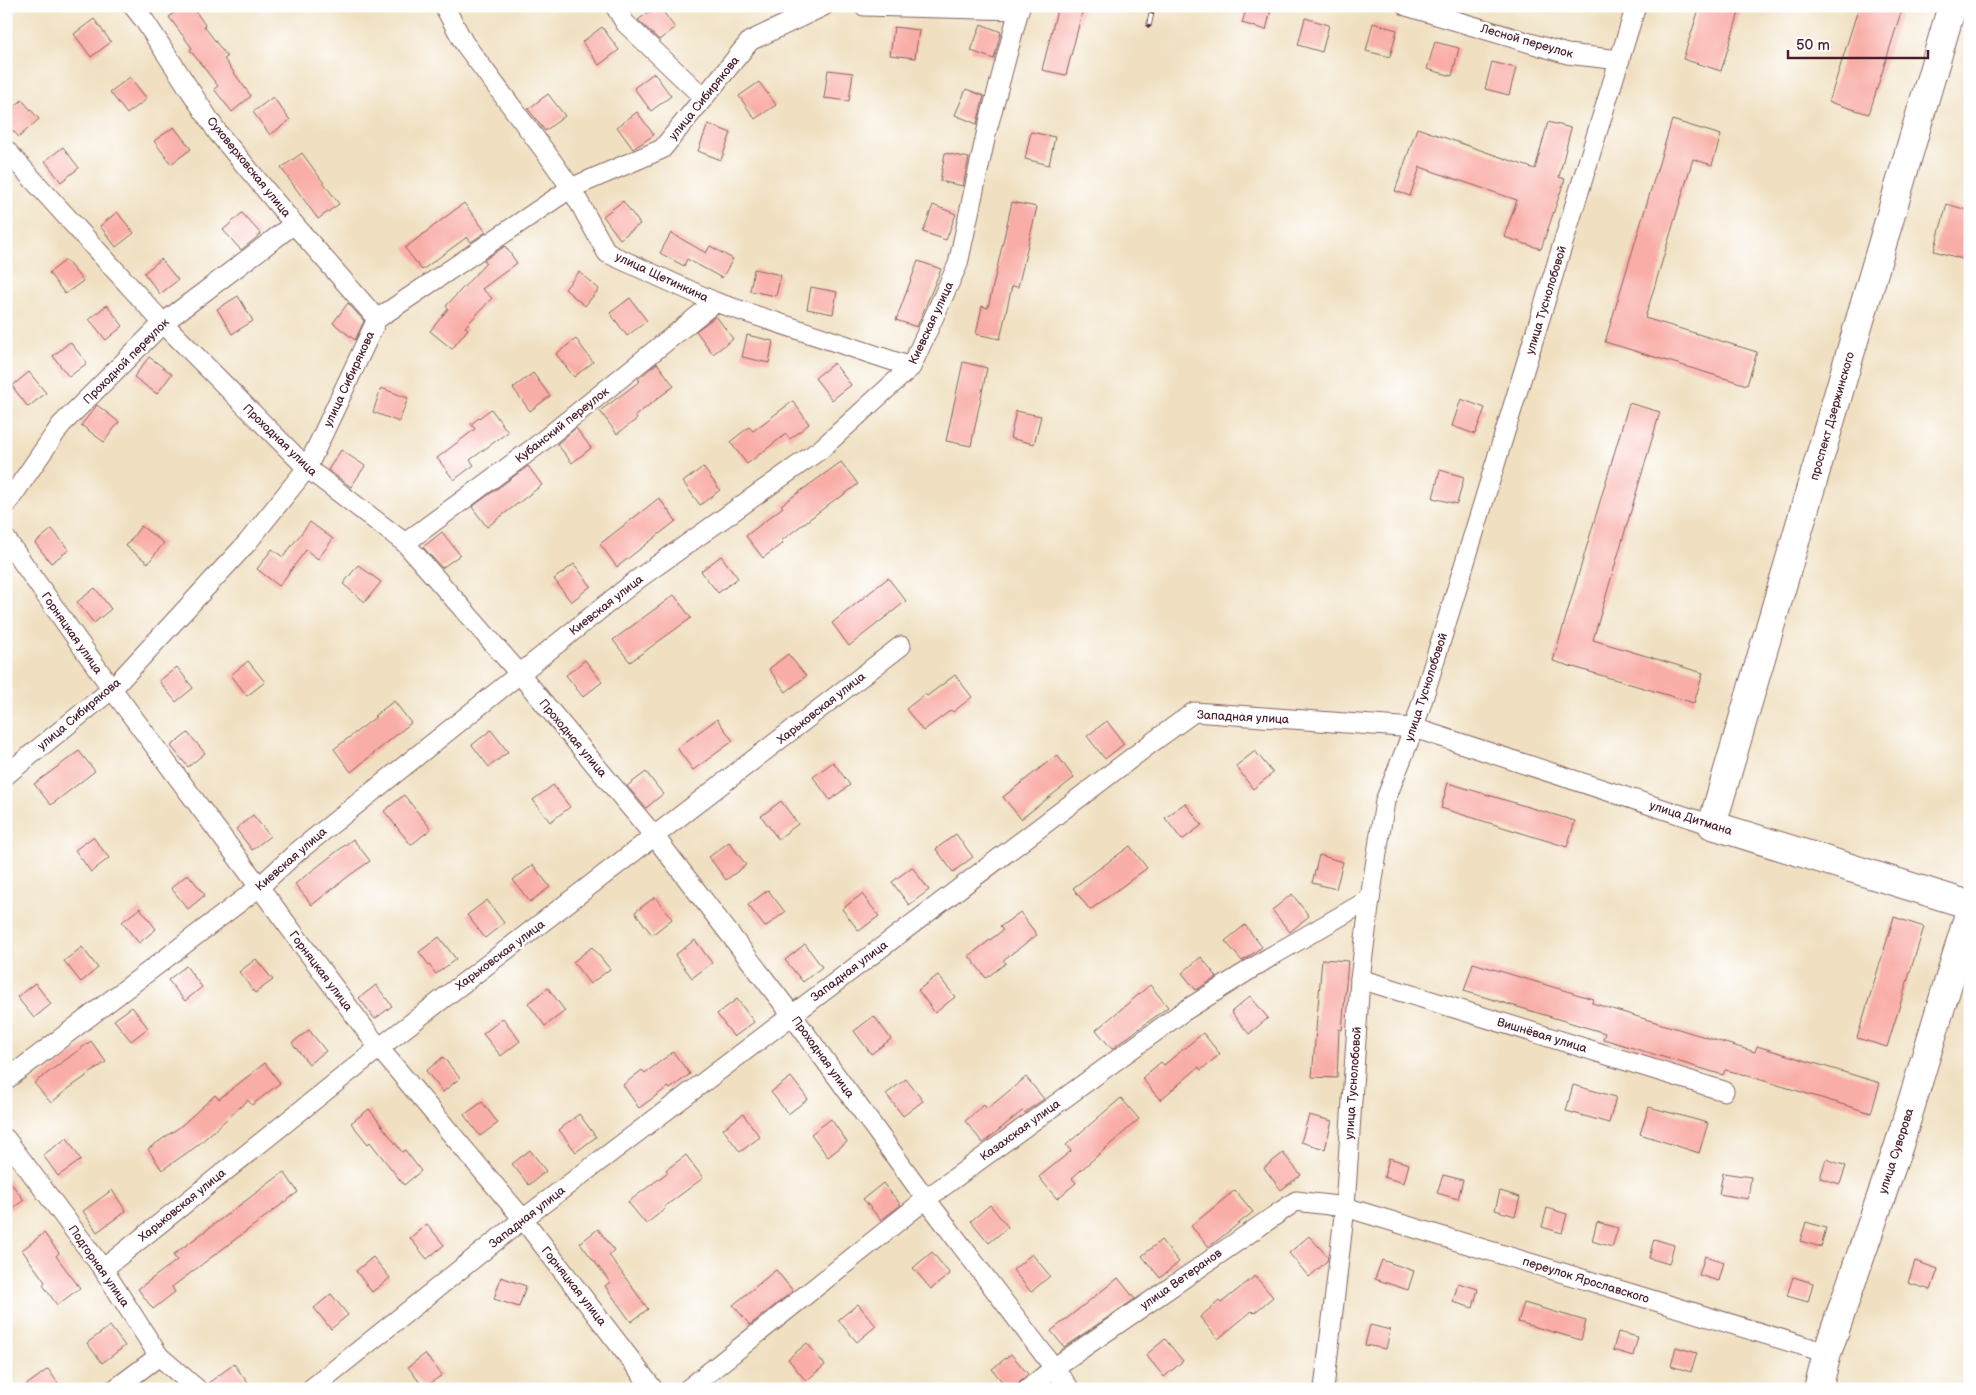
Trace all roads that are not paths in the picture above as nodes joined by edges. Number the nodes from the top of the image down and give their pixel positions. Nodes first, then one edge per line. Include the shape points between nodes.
1 (132, 6) edge
2 (444, 6) edge
3 (614, 6) edge
4 (824, 6) edge
5 (864, 6) edge
6 (1406, 6) edge
7 (1636, 6) edge
8 (1952, 6) edge
9 (1020, 8) edge
10 (1620, 60) junction
11 (704, 98) junction
12 (6, 150) edge
13 (571, 188) junction
14 (294, 224) junction
15 (715, 302) junction
16 (377, 319) junction
17 (163, 323) junction
18 (911, 367) junction
19 (307, 468) junction
20 (6, 504) edge
21 (6, 539) edge
22 (405, 543) junction
23 (901, 646) dead end
24 (519, 673) junction
25 (112, 689) junction
26 (1414, 728) junction
27 (6, 775) edge
28 (1712, 825) junction
29 (655, 837) junction
30 (258, 888) junction
31 (1370, 898) junction
32 (1970, 905) edge
33 (1970, 911) edge
34 (1360, 979) junction
35 (792, 1015) junction
36 (379, 1048) junction
37 (6, 1080) edge
38 (1724, 1091) dead end
39 (6, 1139) edge
40 (926, 1199) junction
41 (1345, 1207) junction
42 (522, 1219) junction
43 (103, 1269) junction
44 (1828, 1353) junction
45 (160, 1356) junction
46 (1055, 1367) junction
47 (115, 1389) edge
48 (197, 1389) edge
49 (310, 1389) edge
50 (653, 1389) edge
51 (688, 1389) edge
52 (1028, 1389) edge
53 (1070, 1389) edge
54 (1324, 1389) edge
55 (1818, 1389) edge

1 - 14 street, Суховерховская улица via 218,133
2 - 13 street, улица Щетинкина via 464,43
3 - 11 street via 625,23
4 - 11 street, улица Сибирякова via 750,41
5 - 9 street
6 - 10 street, Лесной переулок via 1567,54
7 - 10 street, улица Туснолобовой
8 - 28 street, проспект Дзержинского
9 - 18 street, Киевская улица via 987,130 958,264
10 - 26 street, улица Туснолобовой
11 - 13 street, улица Сибирякова via 662,149
12 - 17 street, Проходная улица
13 - 15 street, улица Щетинкина via 607,252
13 - 16 street, улица Сибирякова
14 - 16 street, Суховерховская улица
14 - 17 street, Проходной переулок
15 - 18 street, улица Щетинкина
15 - 22 street, Кубанский переулок via 535,447
16 - 19 street, улица Сибирякова
17 - 19 street, Проходная улица
17 - 20 street, Проходной переулок via 61,425
18 - 24 street, Киевская улица via 821,449 638,580
19 - 22 street, Проходная улица
19 - 25 street, улица Сибирякова via 247,543
21 - 25 street, Горняцкая улица
22 - 24 street, Проходная улица
23 - 29 street, Харьковская улица
24 - 29 street, Проходная улица
24 - 30 street, Киевская улица via 297,852
25 - 27 street, улица Сибирякова
25 - 30 street, Горняцкая улица
26 - 28 street, улица Дитмана
26 - 31 street, улица Туснолобовой via 1385,800
26 - 35 street, Западная улица via 1194,712
28 - 32 street, улица Дитмана
29 - 35 street, Проходная улица
29 - 36 street, Харьковская улица
30 - 36 street, Горняцкая улица
30 - 37 street, Киевская улица
31 - 34 street, улица Туснолобовой
31 - 40 street, Казахская улица via 1181,1013
33 - 44 street, улица Суворова via 1899,1145
34 - 38 street, Вишнёвая улица
34 - 41 street, улица Туснолобовой
35 - 40 street, Проходная улица
35 - 42 street, Западная улица
36 - 42 street, Горняцкая улица
36 - 43 street, Харьковская улица
39 - 43 street, Подгорная улица
40 - 46 street, Проходная улица
40 - 51 street, Казахская улица
41 - 44 street, переулок Ярославского
41 - 46 street, улица Ветеранов via 1296,1202
41 - 54 street, улица Туснолобовой
42 - 49 street, Западная улица
42 - 50 street, Горняцкая улица
43 - 45 street, Подгорная улица
44 - 55 street, улица Суворова
45 - 47 street
45 - 48 street, Подгорная улица
46 - 52 street, улица Ветеранов
46 - 53 street, Проходная улица

